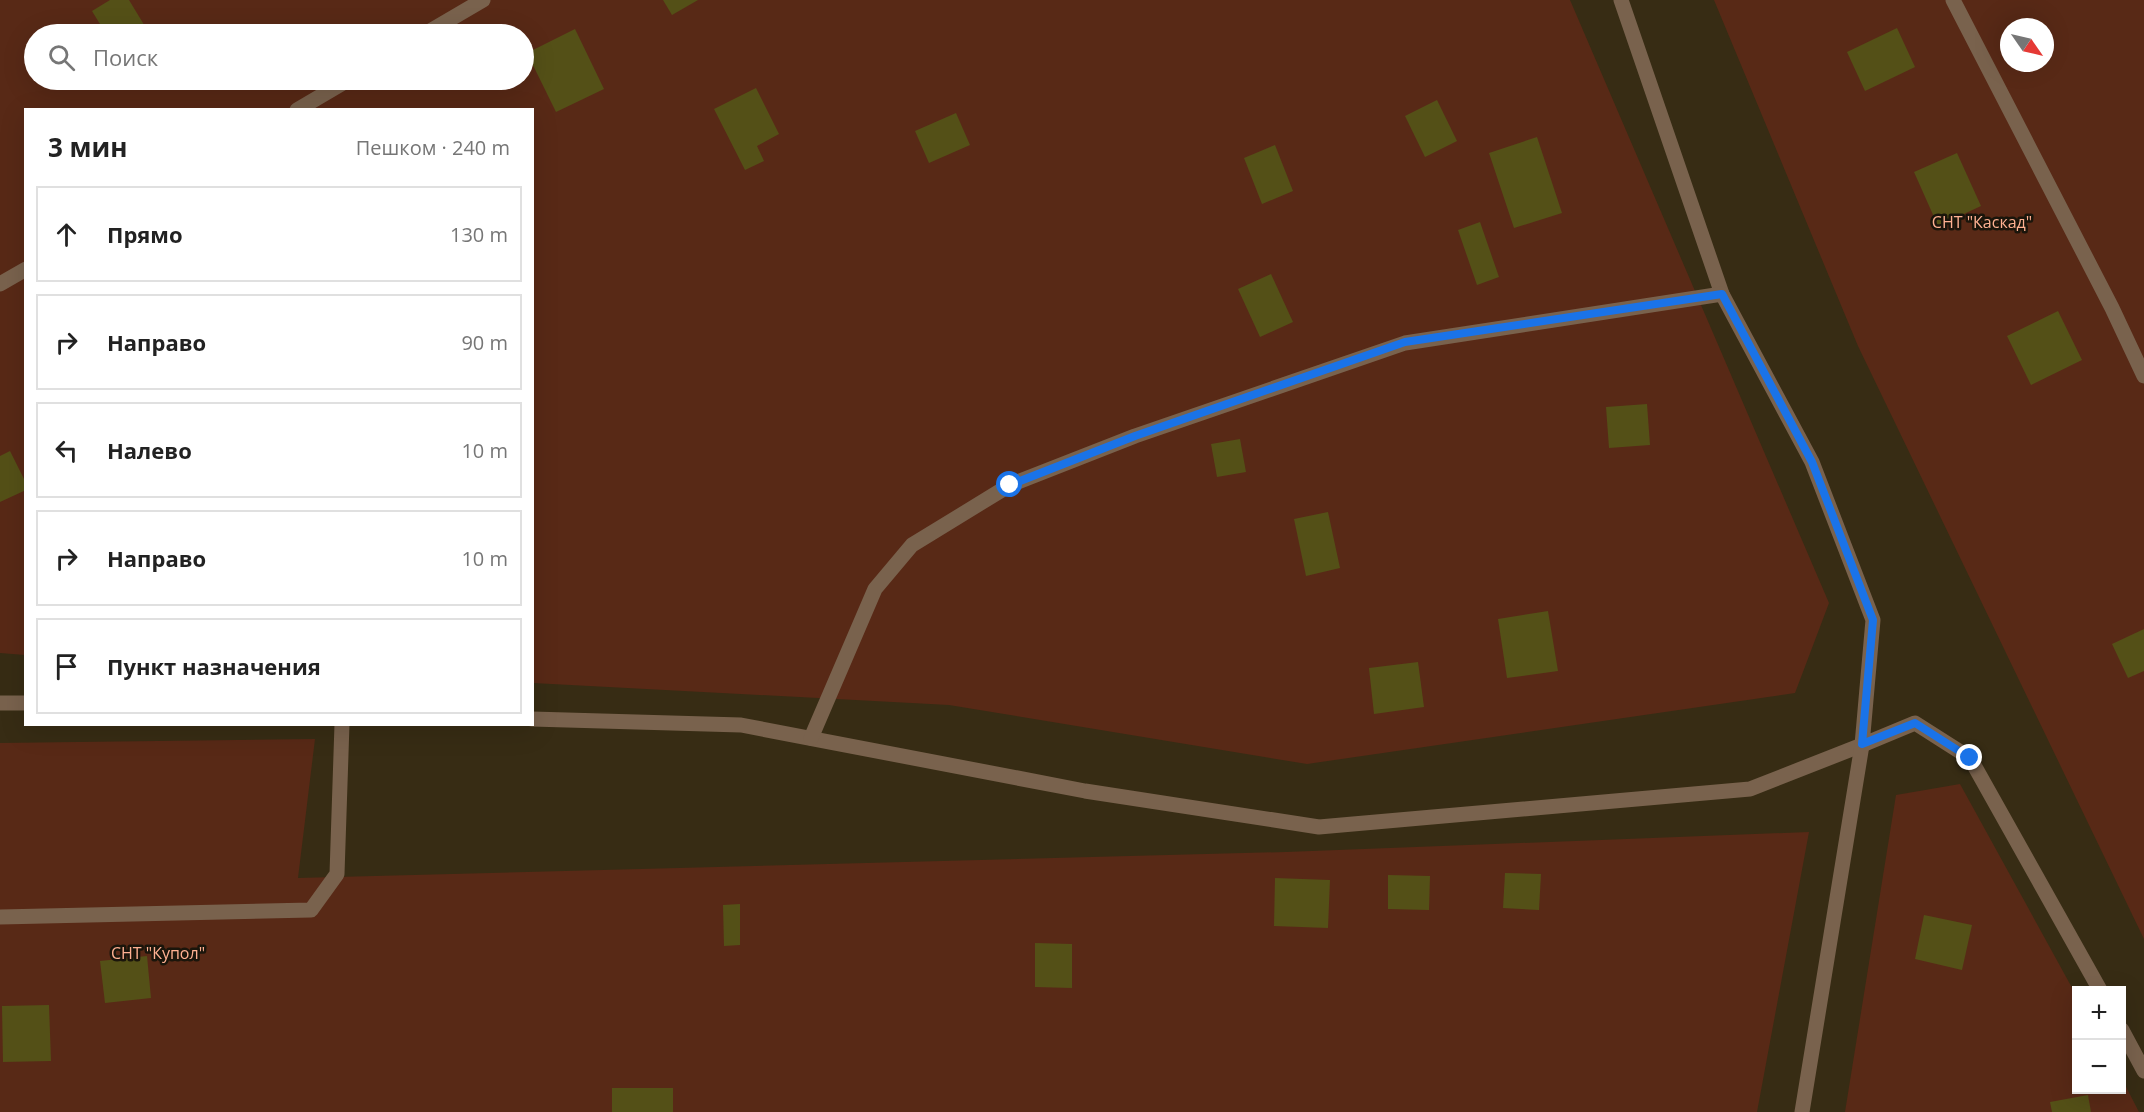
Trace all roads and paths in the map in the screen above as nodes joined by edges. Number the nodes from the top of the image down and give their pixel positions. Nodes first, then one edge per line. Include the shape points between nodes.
1 (483, 0) edge
2 (1621, 0) edge
3 (1953, 0) edge
4 (442, 24) edge
5 (331, 90) edge
6 (300, 108) edge
7 (24, 270) edge
8 (0, 284) edge
9 (1722, 294) junction
10 (2144, 376) edge
11 (0, 703) edge
12 (24, 703) edge
13 (534, 719) edge
14 (342, 726) edge
15 (811, 738) junction
16 (1862, 744) junction
17 (0, 917) edge
18 (2098, 986) edge
19 (2126, 1039) edge
20 (2144, 1071) edge
21 (1802, 1112) edge

1 - 4 street
2 - 9 street
3 - 10 street
5 - 6 street
7 - 8 street
9 - 15 street via 1405,342 1135,436 1010,485 912,545 875,589
9 - 16 street via 1812,462 1873,620
11 - 12 street
13 - 15 street via 741,725
14 - 17 street via 337,874 311,910
15 - 16 street via 1085,791 1319,827 1750,789
16 - 18 street via 1915,723 1970,758
16 - 21 street
19 - 20 street

